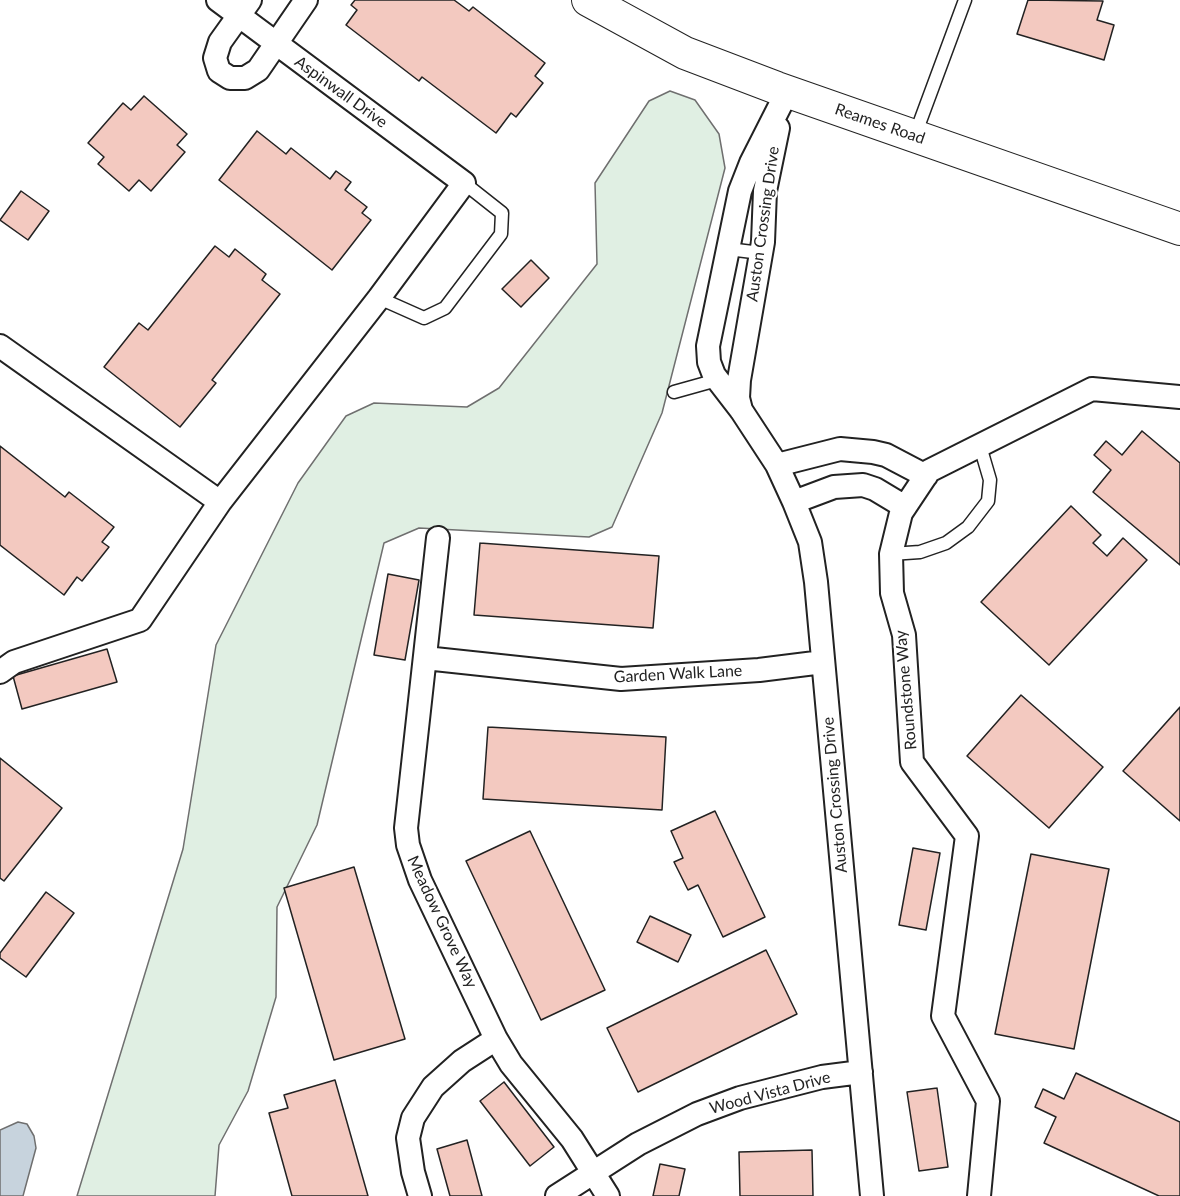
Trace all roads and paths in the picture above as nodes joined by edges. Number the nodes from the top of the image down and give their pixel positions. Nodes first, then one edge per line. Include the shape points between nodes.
1 (218, 0) edge
2 (306, 0) edge
3 (588, 0) edge
4 (965, 0) edge
5 (244, 8) edge
6 (275, 44) junction
7 (787, 92) junction
8 (914, 136) junction
9 (464, 183) junction
10 (1180, 229) edge
11 (728, 249) junction
12 (761, 253) junction
13 (379, 298) junction
14 (0, 346) edge
15 (717, 380) junction
16 (674, 392) dead end
17 (1180, 397) edge
18 (741, 410) junction
19 (980, 446) junction
20 (777, 465) junction
21 (926, 476) junction
22 (220, 501) junction
23 (794, 502) junction
24 (905, 507) junction
25 (438, 538) dead end
26 (891, 554) junction
27 (424, 658) junction
28 (823, 662) junction
29 (0, 672) edge
30 (496, 1039) junction
31 (861, 1072) junction
32 (594, 1173) junction
33 (420, 1196) edge
34 (557, 1196) edge
35 (608, 1196) edge
36 (872, 1196) edge
37 (979, 1196) edge

1 - 5 street, Aspinwall Drive
2 - 6 street
3 - 7 main road, Reames Road via 685,53
4 - 8 lane
5 - 6 street, Aspinwall Drive
5 - 6 street via 220,42 215,58 219,71 230,78 245,78 258,70
6 - 9 street, Aspinwall Drive
7 - 8 main road, Reames Road
7 - 11 street, Auston Crossing Drive via 740,191
7 - 12 street, Auston Crossing Drive via 765,191
8 - 10 main road, Reames Road
9 - 13 street
9 - 13 lane via 502,213 501,234 445,309 424,318
11 - 12 lane
11 - 15 street, Auston Crossing Drive via 708,346 709,362
12 - 18 street, Auston Crossing Drive via 739,380
13 - 22 street
14 - 22 street
15 - 16 lane
15 - 18 street, Auston Crossing Drive
17 - 19 street, Roundstone Way via 1092,389
18 - 20 street, Auston Crossing Drive
19 - 21 street, Roundstone Way
19 - 26 lane via 990,480 988,501 968,526 946,543 920,552
20 - 21 street via 840,449 886,455
20 - 23 street, Auston Crossing Drive
21 - 24 street, Roundstone Way
22 - 29 street via 140,620 14,662
23 - 24 street via 834,487 863,485
23 - 28 street, Auston Crossing Drive via 810,543
24 - 26 street, Roundstone Way
25 - 27 street, Meadow Grove Way
26 - 37 street, Roundstone Way via 892,593 904,635 912,762 967,836 943,1016 988,1101
27 - 28 street, Garden Walk Lane via 621,679
27 - 30 street, Meadow Grove Way via 406,828 408,846 420,880
28 - 31 street, Auston Crossing Drive
30 - 32 street, Meadow Grove Way
30 - 33 street via 432,1087 414,1118 408,1138
31 - 32 street, Wood Vista Drive via 822,1077 740,1098 697,1114 638,1144
31 - 36 street, Auston Crossing Drive
32 - 34 street, Wood Vista Drive
32 - 35 street, Meadow Grove Way

